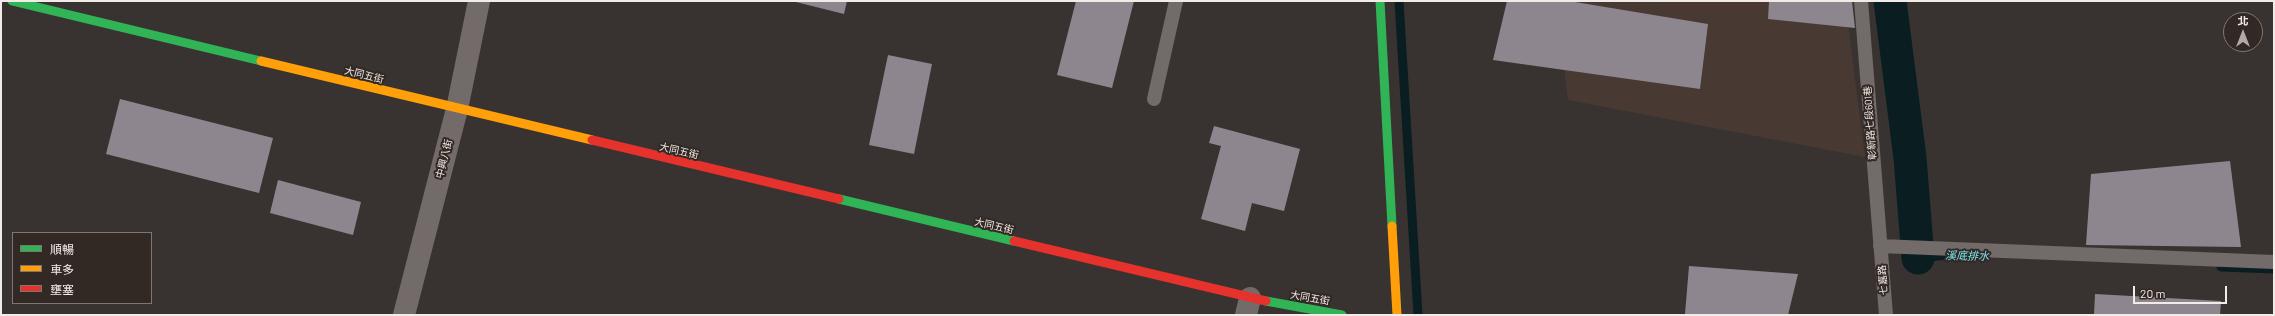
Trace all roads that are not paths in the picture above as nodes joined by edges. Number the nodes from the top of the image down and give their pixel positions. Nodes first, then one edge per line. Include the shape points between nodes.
1 (12, 1) edge
2 (479, 1) edge
3 (1176, 1) edge
4 (1380, 1) edge
5 (1861, 1) edge
6 (1154, 99) dead end
7 (457, 109) junction
8 (1880, 246) junction
9 (2274, 262) edge
10 (1248, 306) edge
11 (404, 315) edge
12 (1342, 315) edge
13 (1396, 315) edge
14 (1886, 315) edge

1 - 7 street, 大同五街
2 - 7 street, 中興八街
3 - 6 lane
4 - 13 street
5 - 8 lane, 彰新路七段601巷
7 - 10 street, 大同五街
7 - 11 street, 中興八街
8 - 9 lane
8 - 14 lane, 七嘉路
10 - 12 street, 大同五街

